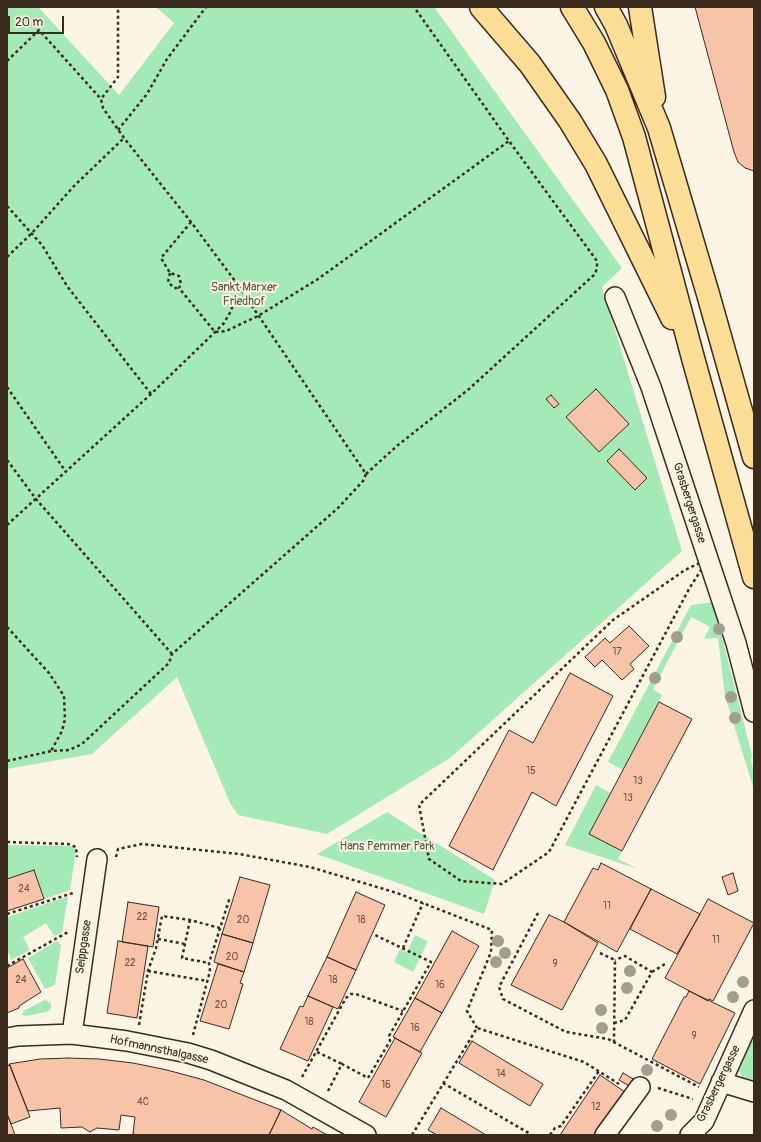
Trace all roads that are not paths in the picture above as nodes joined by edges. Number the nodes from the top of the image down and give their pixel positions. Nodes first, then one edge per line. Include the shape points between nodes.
1 (481, 7) edge
2 (572, 7) edge
3 (606, 7) edge
4 (640, 7) edge
5 (659, 128) junction
6 (615, 297) dead end
7 (693, 358) junction
8 (754, 457) edge
9 (754, 577) edge
10 (754, 712) edge
11 (97, 859) road end
12 (754, 1010) edge
13 (72, 1034) junction
14 (7, 1038) edge
15 (637, 1091) road end
16 (754, 1092) edge
17 (716, 1094) junction
18 (366, 1135) edge
19 (605, 1135) edge
20 (690, 1135) edge

1 - 7 highway via 552,92 596,164
2 - 7 highway via 594,43 617,90 634,137
3 - 5 highway
4 - 5 highway
5 - 8 highway
6 - 10 street, Grasbergergasse via 651,387 736,643
7 - 9 highway
11 - 13 street, Seippgasse
12 - 17 street, Grasbergergasse
13 - 14 street, Hofmannsthalgasse
13 - 18 street, Hofmannsthalgasse via 136,1043 211,1060 294,1094
15 - 19 street
16 - 17 street
17 - 20 street, Grasbergergasse via 704,1121

